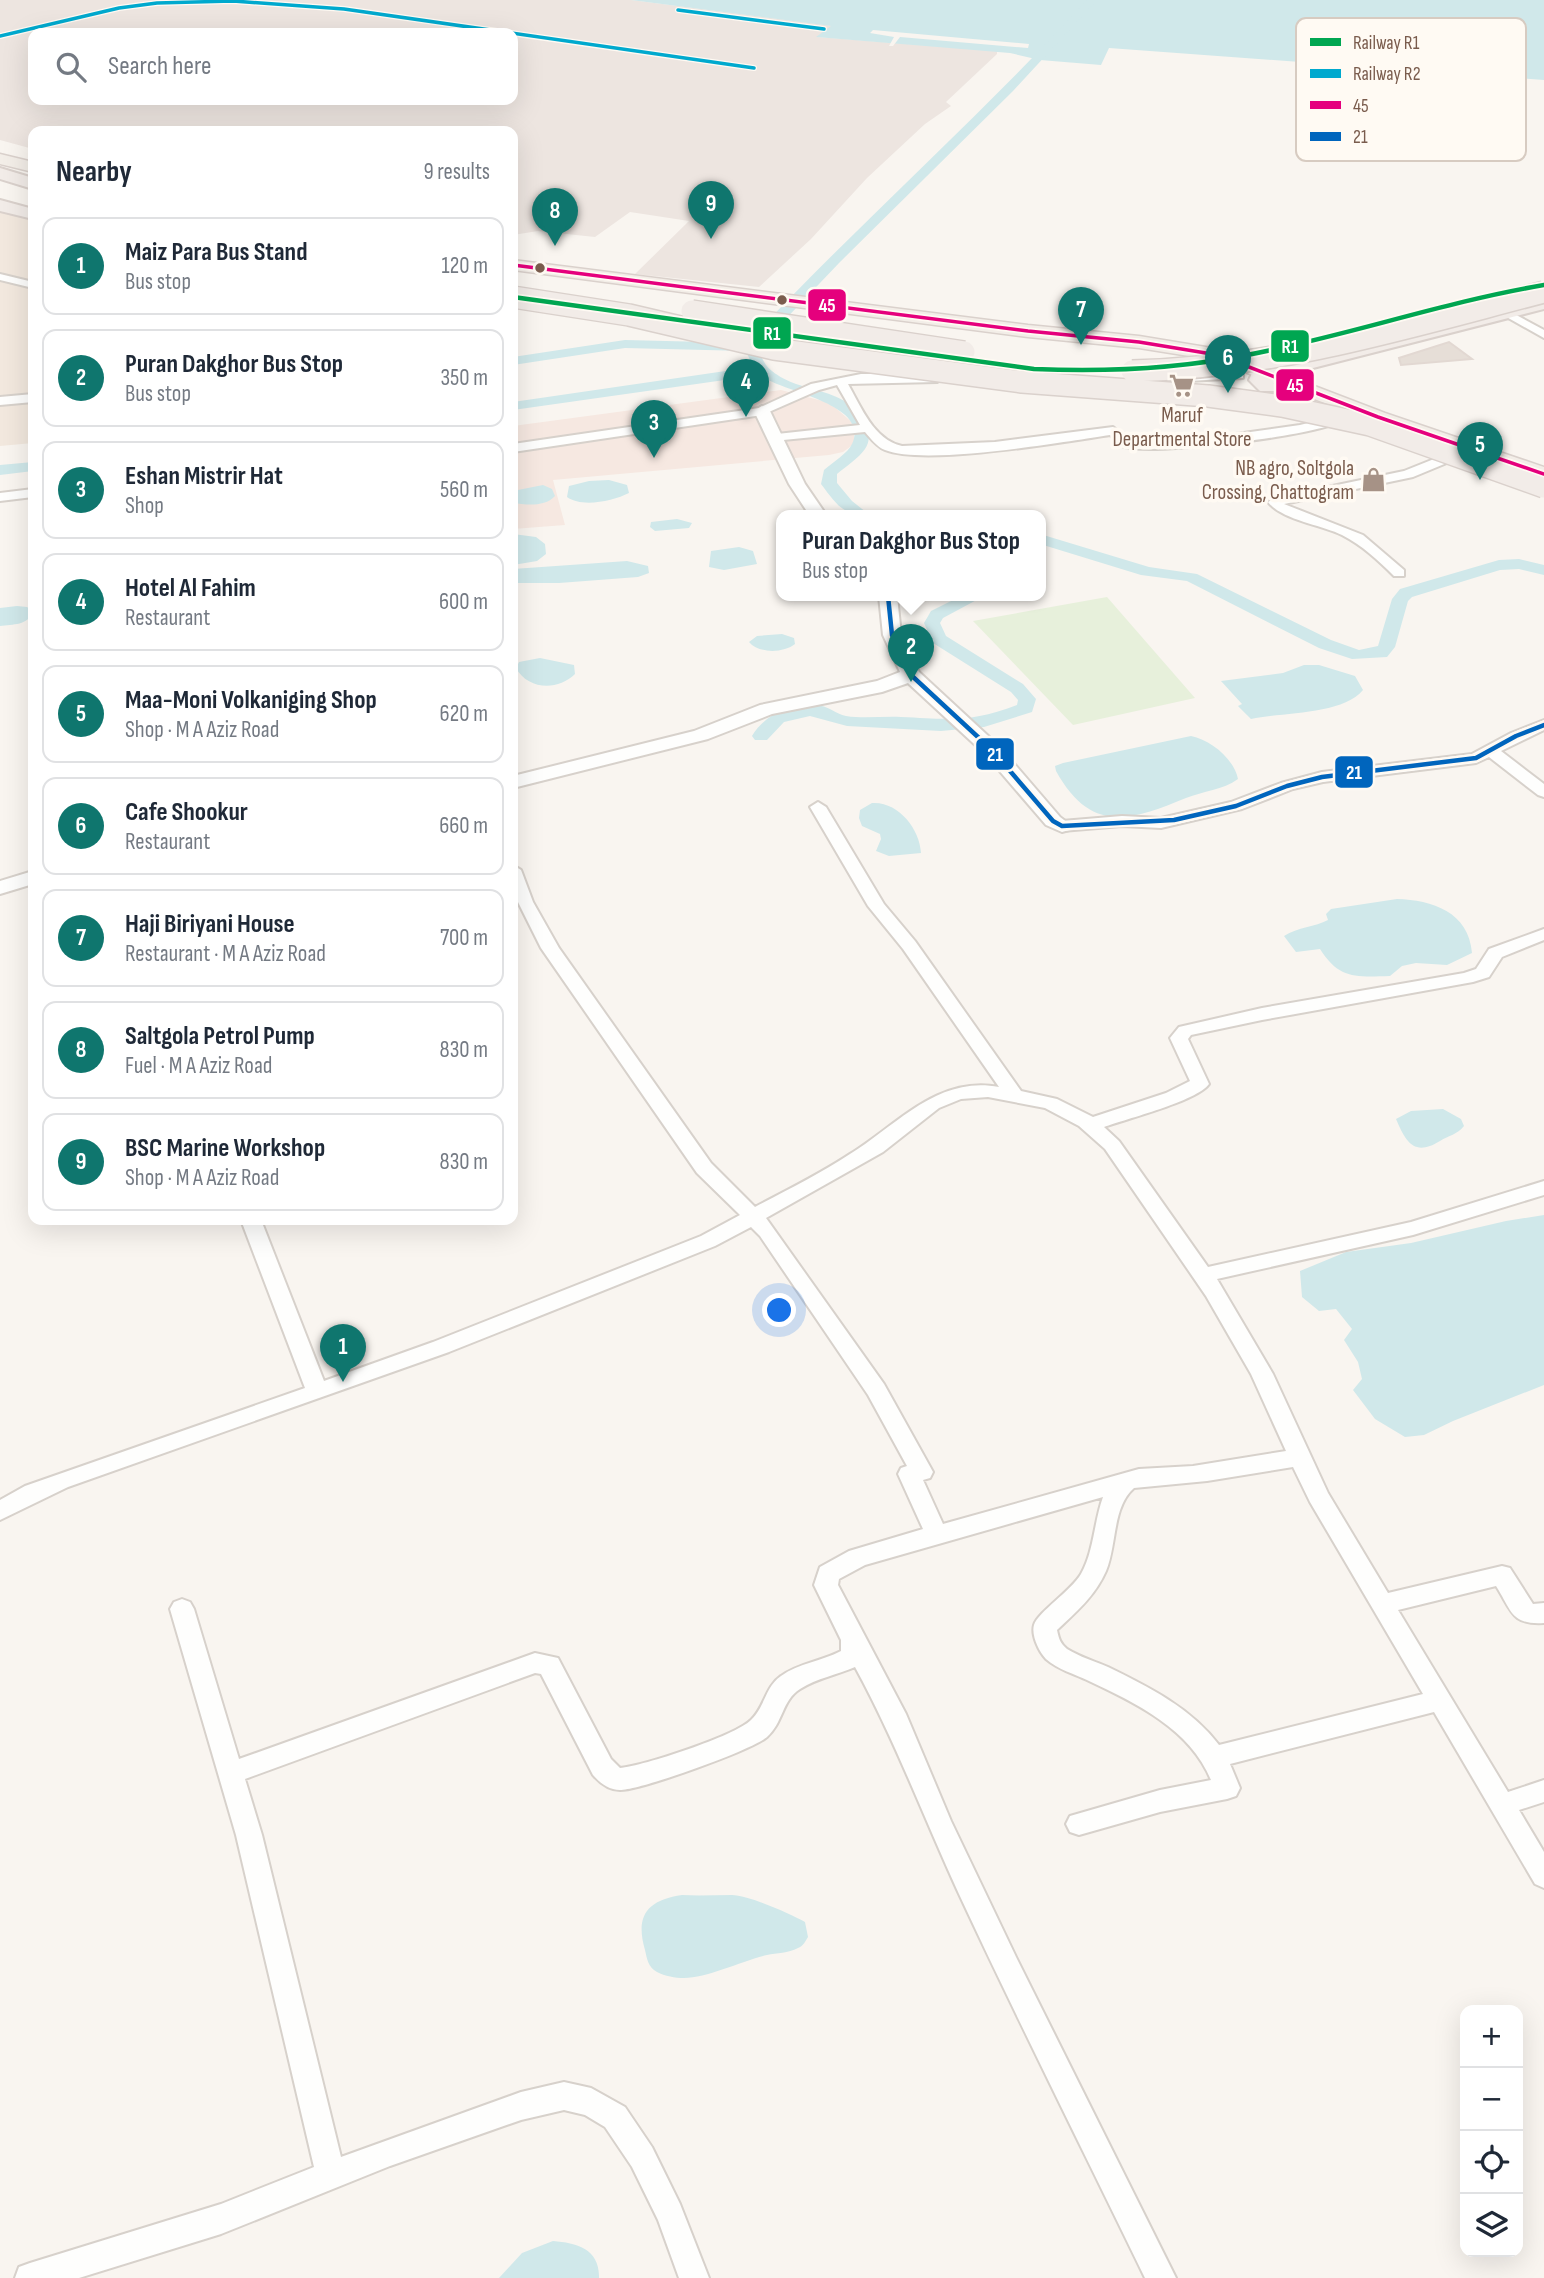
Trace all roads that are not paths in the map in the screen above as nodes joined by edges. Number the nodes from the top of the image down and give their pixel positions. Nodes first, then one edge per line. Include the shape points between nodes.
1 (0, 159) edge
2 (28, 166) edge
3 (0, 173) edge
4 (28, 182) edge
5 (0, 197) edge
6 (0, 205) edge
7 (28, 205) edge
8 (28, 213) edge
9 (518, 266) edge
10 (0, 277) edge
11 (28, 284) edge
12 (518, 285) edge
13 (518, 291) edge
14 (518, 298) edge
15 (1544, 301) edge
16 (1507, 313) junction
17 (1028, 331) junction
18 (1544, 335) edge
19 (990, 356) dead end
20 (1041, 364) dead end
21 (1239, 375) junction
22 (1268, 380) junction
23 (840, 382) junction
24 (28, 398) edge
25 (0, 401) edge
26 (762, 411) junction
27 (1333, 413) junction
28 (870, 428) junction
29 (777, 438) junction
30 (518, 447) edge
31 (1449, 457) junction
32 (1544, 477) edge
33 (1544, 487) edge
34 (1544, 493) edge
35 (28, 494) edge
36 (0, 497) edge
37 (815, 510) edge
38 (1399, 573) dead end
39 (889, 601) edge
40 (911, 676) junction
41 (1544, 725) edge
42 (1491, 751) junction
43 (518, 781) edge
44 (1544, 792) edge
45 (818, 807) dead end
46 (1062, 826) joint
47 (28, 879) edge
48 (518, 882) edge
49 (0, 888) edge
50 (1544, 934) edge
51 (1014, 1095) junction
52 (1090, 1125) junction
53 (1544, 1188) edge
54 (753, 1218) junction
55 (253, 1225) edge
56 (1203, 1275) junction
57 (317, 1392) junction
58 (1291, 1459) dead end
59 (1125, 1482) junction
60 (0, 1511) edge
61 (937, 1536) junction
62 (1383, 1604) junction
63 (182, 1609) dead end
64 (1544, 1613) edge
65 (853, 1640) junction
66 (1437, 1701) junction
67 (1214, 1756) junction
68 (230, 1773) junction
69 (1544, 1791) edge
70 (1501, 1805) junction
71 (1079, 1824) dead end
72 (1544, 1876) edge
73 (331, 2176) junction
74 (30, 2278) edge
75 (694, 2278) edge
76 (1161, 2278) edge

1 - 2 main road
3 - 4 highway
5 - 7 highway
6 - 8 highway
9 - 17 main road
10 - 11 street
12 - 19 highway, bridge
13 - 27 highway, bridge via 775,342 1015,375 1258,395
14 - 33 highway, bridge via 629,315 774,349 1022,382 1283,406 1370,425
15 - 16 highway
15 - 20 highway, bridge via 1242,365 1137,371
16 - 18 street
16 - 22 highway
17 - 21 main road via 1187,357
17 - 22 main road via 1139,342 1225,357
21 - 22 main road
21 - 23 street via 861,378
22 - 27 main road
22 - 32 main road
23 - 26 street via 815,387
23 - 28 street
24 - 25 street
26 - 29 street
26 - 30 street
27 - 28 street via 1300,429 1193,444 1126,443 1113,432 910,451 889,448
27 - 31 main road
27 - 32 highway via 1378,420
28 - 29 street
29 - 37 street via 797,484
31 - 34 main road
31 - 38 street via 1408,474 1275,502 1280,508 1347,530 1375,548
35 - 36 street
39 - 40 street via 892,635
40 - 43 street via 767,709 701,735
40 - 46 street via 1001,760
41 - 42 street
42 - 44 street
42 - 46 street via 1459,761 1312,779 1245,803 1161,823
45 - 51 street via 877,906
47 - 49 street
48 - 54 street via 536,924 588,1004 704,1168
50 - 52 street via 1495,953 1483,973 1467,978 1185,1031 1179,1038 1200,1084
51 - 52 street via 1050,1103
51 - 54 street via 958,1093 932,1104 876,1147
52 - 56 street via 1112,1145
53 - 56 street via 1413,1228
54 - 57 street via 623,1276
54 - 61 street via 767,1231 876,1390 922,1472 909,1475
55 - 57 street
56 - 62 street via 1262,1374 1318,1496
57 - 60 street via 61,1481
58 - 59 street
59 - 61 street
59 - 67 street via 1116,1492 1098,1563 1087,1587 1045,1627 1046,1641 1057,1655 1176,1717
61 - 65 street via 857,1558 828,1574 826,1585
62 - 64 street via 1502,1575 1527,1614
62 - 66 street
63 - 68 street
65 - 68 street via 853,1656 785,1686 766,1725 755,1732 631,1777 610,1776 602,1767 549,1665 535,1663
65 - 76 street via 894,1714 1006,1966
66 - 67 street
66 - 70 street
67 - 71 street via 1227,1788
68 - 73 street via 284,1973
69 - 70 street
70 - 72 street
73 - 74 street via 221,2219
73 - 75 street via 521,2106 564,2096 592,2102 615,2118 642,2157

